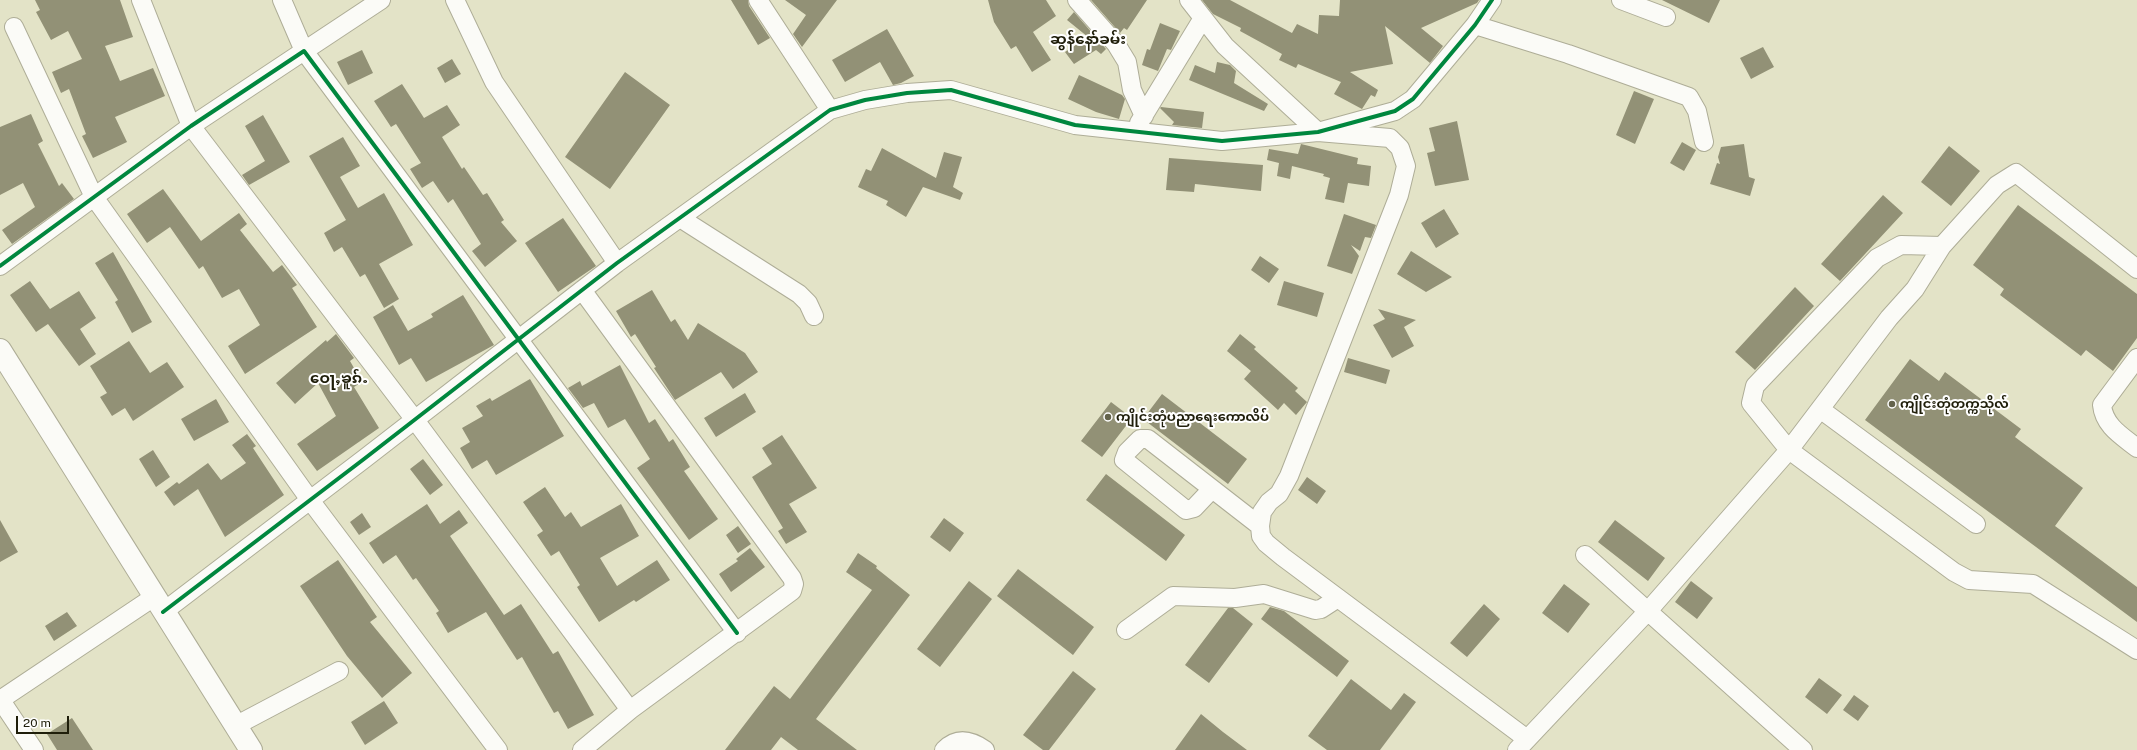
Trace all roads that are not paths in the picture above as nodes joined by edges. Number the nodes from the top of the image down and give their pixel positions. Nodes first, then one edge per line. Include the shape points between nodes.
1 (141, 0) edge
2 (282, 0) edge
3 (381, 0) edge
4 (455, 0) edge
5 (758, 0) edge
6 (1078, 0) edge
7 (1189, 0) edge
8 (1492, 0) edge
9 (1621, 0) edge
10 (1666, 17) dead end
11 (1203, 18) junction
12 (1475, 25) junction
13 (14, 28) dead end
14 (304, 51) junction
15 (830, 110) junction
16 (1144, 116) junction
17 (190, 126) junction
18 (1134, 132) junction
19 (1318, 132) junction
20 (1704, 142) dead end
21 (94, 197) junction
22 (680, 218) junction
23 (1942, 246) junction
24 (617, 263) junction
25 (0, 266) edge
26 (2137, 269) edge
27 (582, 290) junction
28 (814, 316) dead end
29 (517, 340) junction
30 (0, 350) edge
31 (2137, 358) edge
32 (1820, 409) junction
33 (415, 420) junction
34 (2137, 448) edge
35 (1789, 450) junction
36 (1212, 489) junction
37 (310, 500) junction
38 (1976, 524) dead end
39 (1260, 526) junction
40 (1585, 555) dead end
41 (1338, 598) junction
42 (159, 605) junction
43 (1648, 611) junction
44 (1126, 630) dead end
45 (737, 633) junction
46 (2137, 650) edge
47 (339, 670) dead end
48 (0, 700) edge
49 (630, 710) junction
50 (235, 726) junction
51 (1522, 744) edge
52 (34, 750) edge
53 (250, 750) edge
54 (498, 750) edge
55 (582, 750) edge
56 (944, 750) edge
57 (985, 750) edge
58 (1803, 750) edge

1 - 17 street
2 - 14 street
3 - 14 street
4 - 24 street via 494,82
5 - 15 street
6 - 16 street via 1116,44 1127,62 1132,90
7 - 11 street
8 - 12 street
9 - 10 street
11 - 16 street
11 - 19 street via 1225,46
12 - 19 street via 1413,99 1395,111
12 - 20 street via 1568,54 1690,97 1697,111
13 - 21 street
14 - 17 street
14 - 29 street
15 - 18 street via 865,100 906,93 951,90 1075,125
15 - 22 street
16 - 18 street
17 - 21 street
17 - 33 street
18 - 19 street via 1222,141
19 - 39 street via 1390,138 1400,148 1406,166 1399,195 1318,405 1289,476 1279,494 1262,512
21 - 25 street
21 - 37 street
22 - 24 street
22 - 28 street via 799,294 808,303
23 - 26 street via 1997,185 2016,172
23 - 32 street via 1915,289 1889,318
23 - 35 street via 1901,245 1877,258 1755,386 1751,403
24 - 27 street
27 - 29 street
27 - 45 street via 792,578 792,591
29 - 33 street
29 - 45 street
30 - 42 highway
31 - 34 street via 2102,405 2103,415 2108,424
32 - 35 street
32 - 38 street
33 - 37 street
33 - 49 street
35 - 43 street
35 - 46 street via 1954,572 1969,580 2033,584
36 - 36 street via 1148,439 1140,439 1127,452 1124,460 1186,510 1194,508
36 - 39 street
37 - 42 street
37 - 54 street
39 - 41 street via 1261,536 1266,543
40 - 43 street
41 - 44 street via 1315,610 1264,594 1235,598 1173,596
41 - 51 street
42 - 48 street
42 - 50 highway
43 - 51 street
43 - 58 street
45 - 49 street
47 - 50 street
48 - 52 street
49 - 55 street
50 - 53 highway
56 - 57 street via 950,744 969,741

